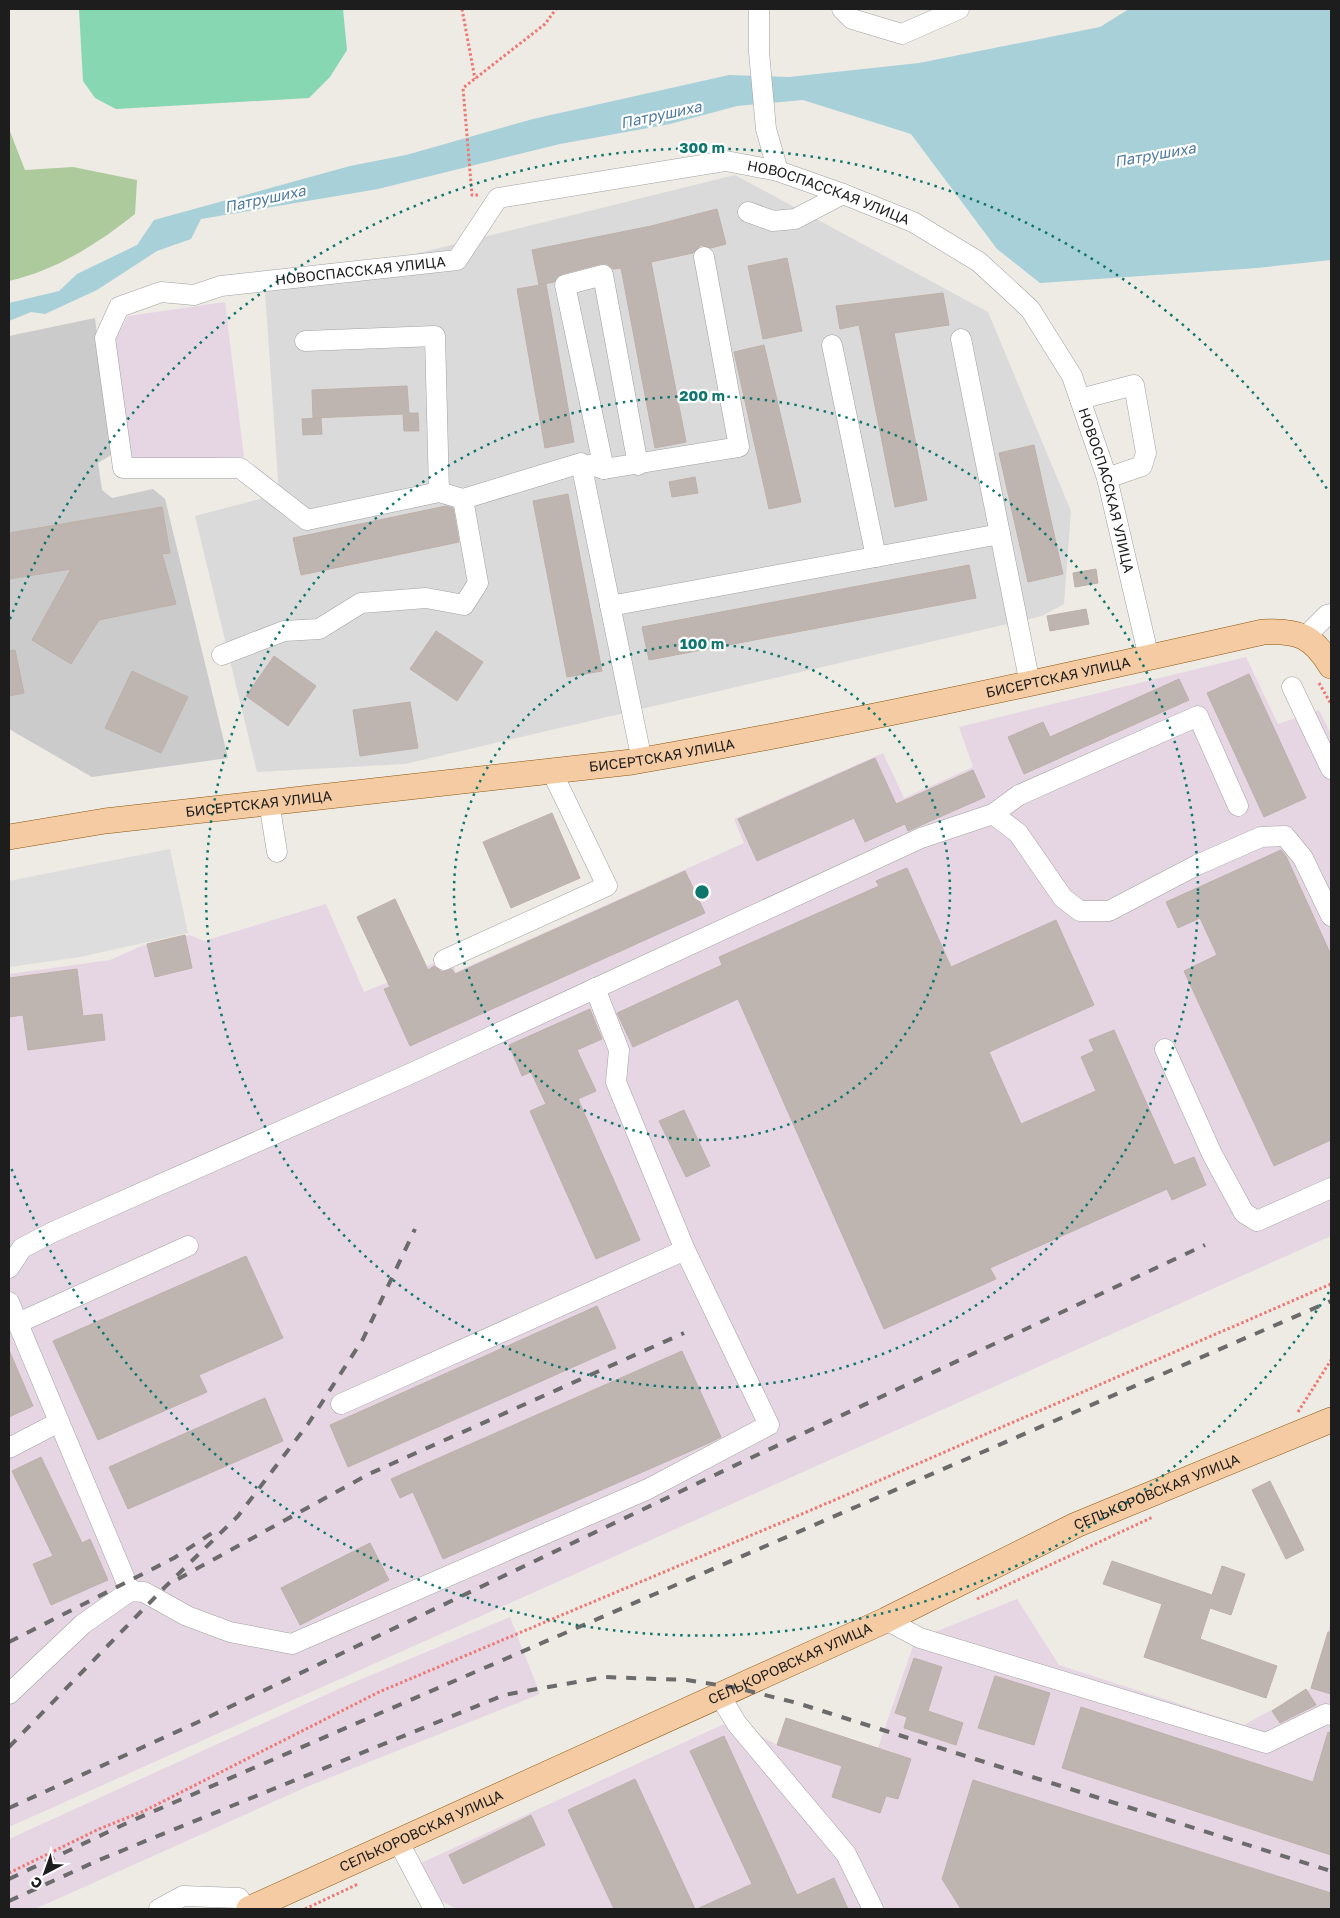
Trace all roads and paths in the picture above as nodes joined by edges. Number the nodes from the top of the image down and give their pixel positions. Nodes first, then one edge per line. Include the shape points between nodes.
1 (462, 9) edge
2 (556, 9) edge
3 (759, 9) edge
4 (842, 9) edge
5 (959, 9) edge
6 (476, 79) junction
7 (778, 171) junction
8 (844, 194) junction
9 (472, 195) dead end
10 (748, 212) dead end
11 (704, 257) dead end
12 (961, 339) dead end
13 (305, 341) dead end
14 (832, 345) dead end
15 (1080, 399) junction
16 (581, 463) junction
17 (638, 465) junction
18 (604, 469) junction
19 (1107, 478) junction
20 (439, 492) junction
21 (462, 499) junction
22 (1000, 534) junction
23 (876, 557) junction
24 (610, 606) junction
25 (1331, 614) edge
26 (1306, 636) junction
27 (222, 655) dead end
28 (1149, 658) junction
29 (1324, 674) edge
30 (1030, 684) junction
31 (1292, 687) dead end
32 (1331, 704) edge
33 (642, 760) junction
34 (1331, 769) edge
35 (551, 770) junction
36 (269, 802) junction
37 (1238, 806) dead end
38 (993, 814) junction
39 (9, 837) edge
40 (277, 852) dead end
41 (1331, 916) edge
42 (444, 960) dead end
43 (596, 988) junction
44 (1164, 1049) dead end
45 (1331, 1188) edge
46 (188, 1246) dead end
47 (685, 1250) junction
48 (9, 1268) edge
49 (1331, 1284) edge
50 (9, 1302) edge
51 (18, 1323) junction
52 (341, 1404) dead end
53 (1331, 1420) edge
54 (59, 1422) junction
55 (9, 1448) edge
56 (130, 1591) junction
57 (886, 1620) junction
58 (9, 1694) edge
59 (720, 1696) junction
60 (1331, 1715) edge
61 (398, 1840) junction
62 (9, 1873) edge
63 (159, 1909) edge
64 (245, 1909) edge
65 (249, 1909) edge
66 (434, 1909) edge
67 (873, 1909) edge

1 - 6 path
2 - 6 path via 545,24
3 - 7 street via 759,52 766,129
4 - 5 street via 852,19 902,34
6 - 9 path via 463,88
7 - 8 street, НОВОСПАССКАЯ УЛИЦА
7 - 20 street, НОВОСПАССКАЯ УЛИЦА via 726,161 498,198 457,260 221,286 194,295 161,292 119,307 105,338 123,468 240,468 307,520
8 - 10 street via 795,219 773,221
8 - 15 street, НОВОСПАССКАЯ УЛИЦА via 913,222 979,262 1030,309 1072,376
11 - 17 street via 739,447
12 - 22 street
13 - 20 street via 435,336
14 - 23 street
15 - 19 street, НОВОСПАССКАЯ УЛИЦА
15 - 19 street via 1134,385 1146,453 1142,466
16 - 18 street
16 - 21 street
16 - 24 street
17 - 18 street
17 - 18 street via 603,275 565,285
19 - 28 street, НОВОСПАССКАЯ УЛИЦА
20 - 21 street
21 - 27 street via 478,583 464,605 426,598 361,603 319,629 284,631
22 - 23 street
22 - 30 street
23 - 24 street
24 - 33 street
25 - 26 street
26 - 28 main road, БИСЕРТСКАЯ УЛИЦА via 1285,630 1263,632
26 - 29 main road via 1325,655
28 - 30 main road, БИСЕРТСКАЯ УЛИЦА
29 - 32 path
30 - 33 main road, БИСЕРТСКАЯ УЛИЦА
31 - 34 street
33 - 35 main road, БИСЕРТСКАЯ УЛИЦА
35 - 36 main road, БИСЕРТСКАЯ УЛИЦА
35 - 42 street via 607,886
36 - 39 main road, БИСЕРТСКАЯ УЛИЦА
36 - 40 street
37 - 38 street via 1198,716 1018,795
38 - 41 street via 1018,833 1063,898 1080,911 1109,911 1197,865 1261,837 1285,836 1303,858
38 - 43 street via 921,838
43 - 47 street via 619,1050 616,1082
43 - 48 street via 52,1232 22,1248
44 - 45 street via 1212,1154 1244,1213 1257,1221
46 - 51 street
47 - 52 street
47 - 56 street via 769,1425 648,1489 292,1644 230,1632 187,1616 144,1592
49 - 62 path via 816,1508 379,1692 144,1811
50 - 51 street
51 - 54 street
53 - 57 main road, СЕЛЬКОРОВСКАЯ УЛИЦА via 1076,1525
54 - 55 street
54 - 56 street
56 - 58 street via 83,1624
57 - 59 main road, СЕЛЬКОРОВСКАЯ УЛИЦА
57 - 60 street via 920,1638 1266,1743 1326,1714
59 - 61 main road, СЕЛЬКОРОВСКАЯ УЛИЦА
59 - 67 street via 737,1724 846,1854
61 - 65 main road, СЕЛЬКОРОВСКАЯ УЛИЦА
61 - 66 street
63 - 64 street via 183,1896 239,1898

